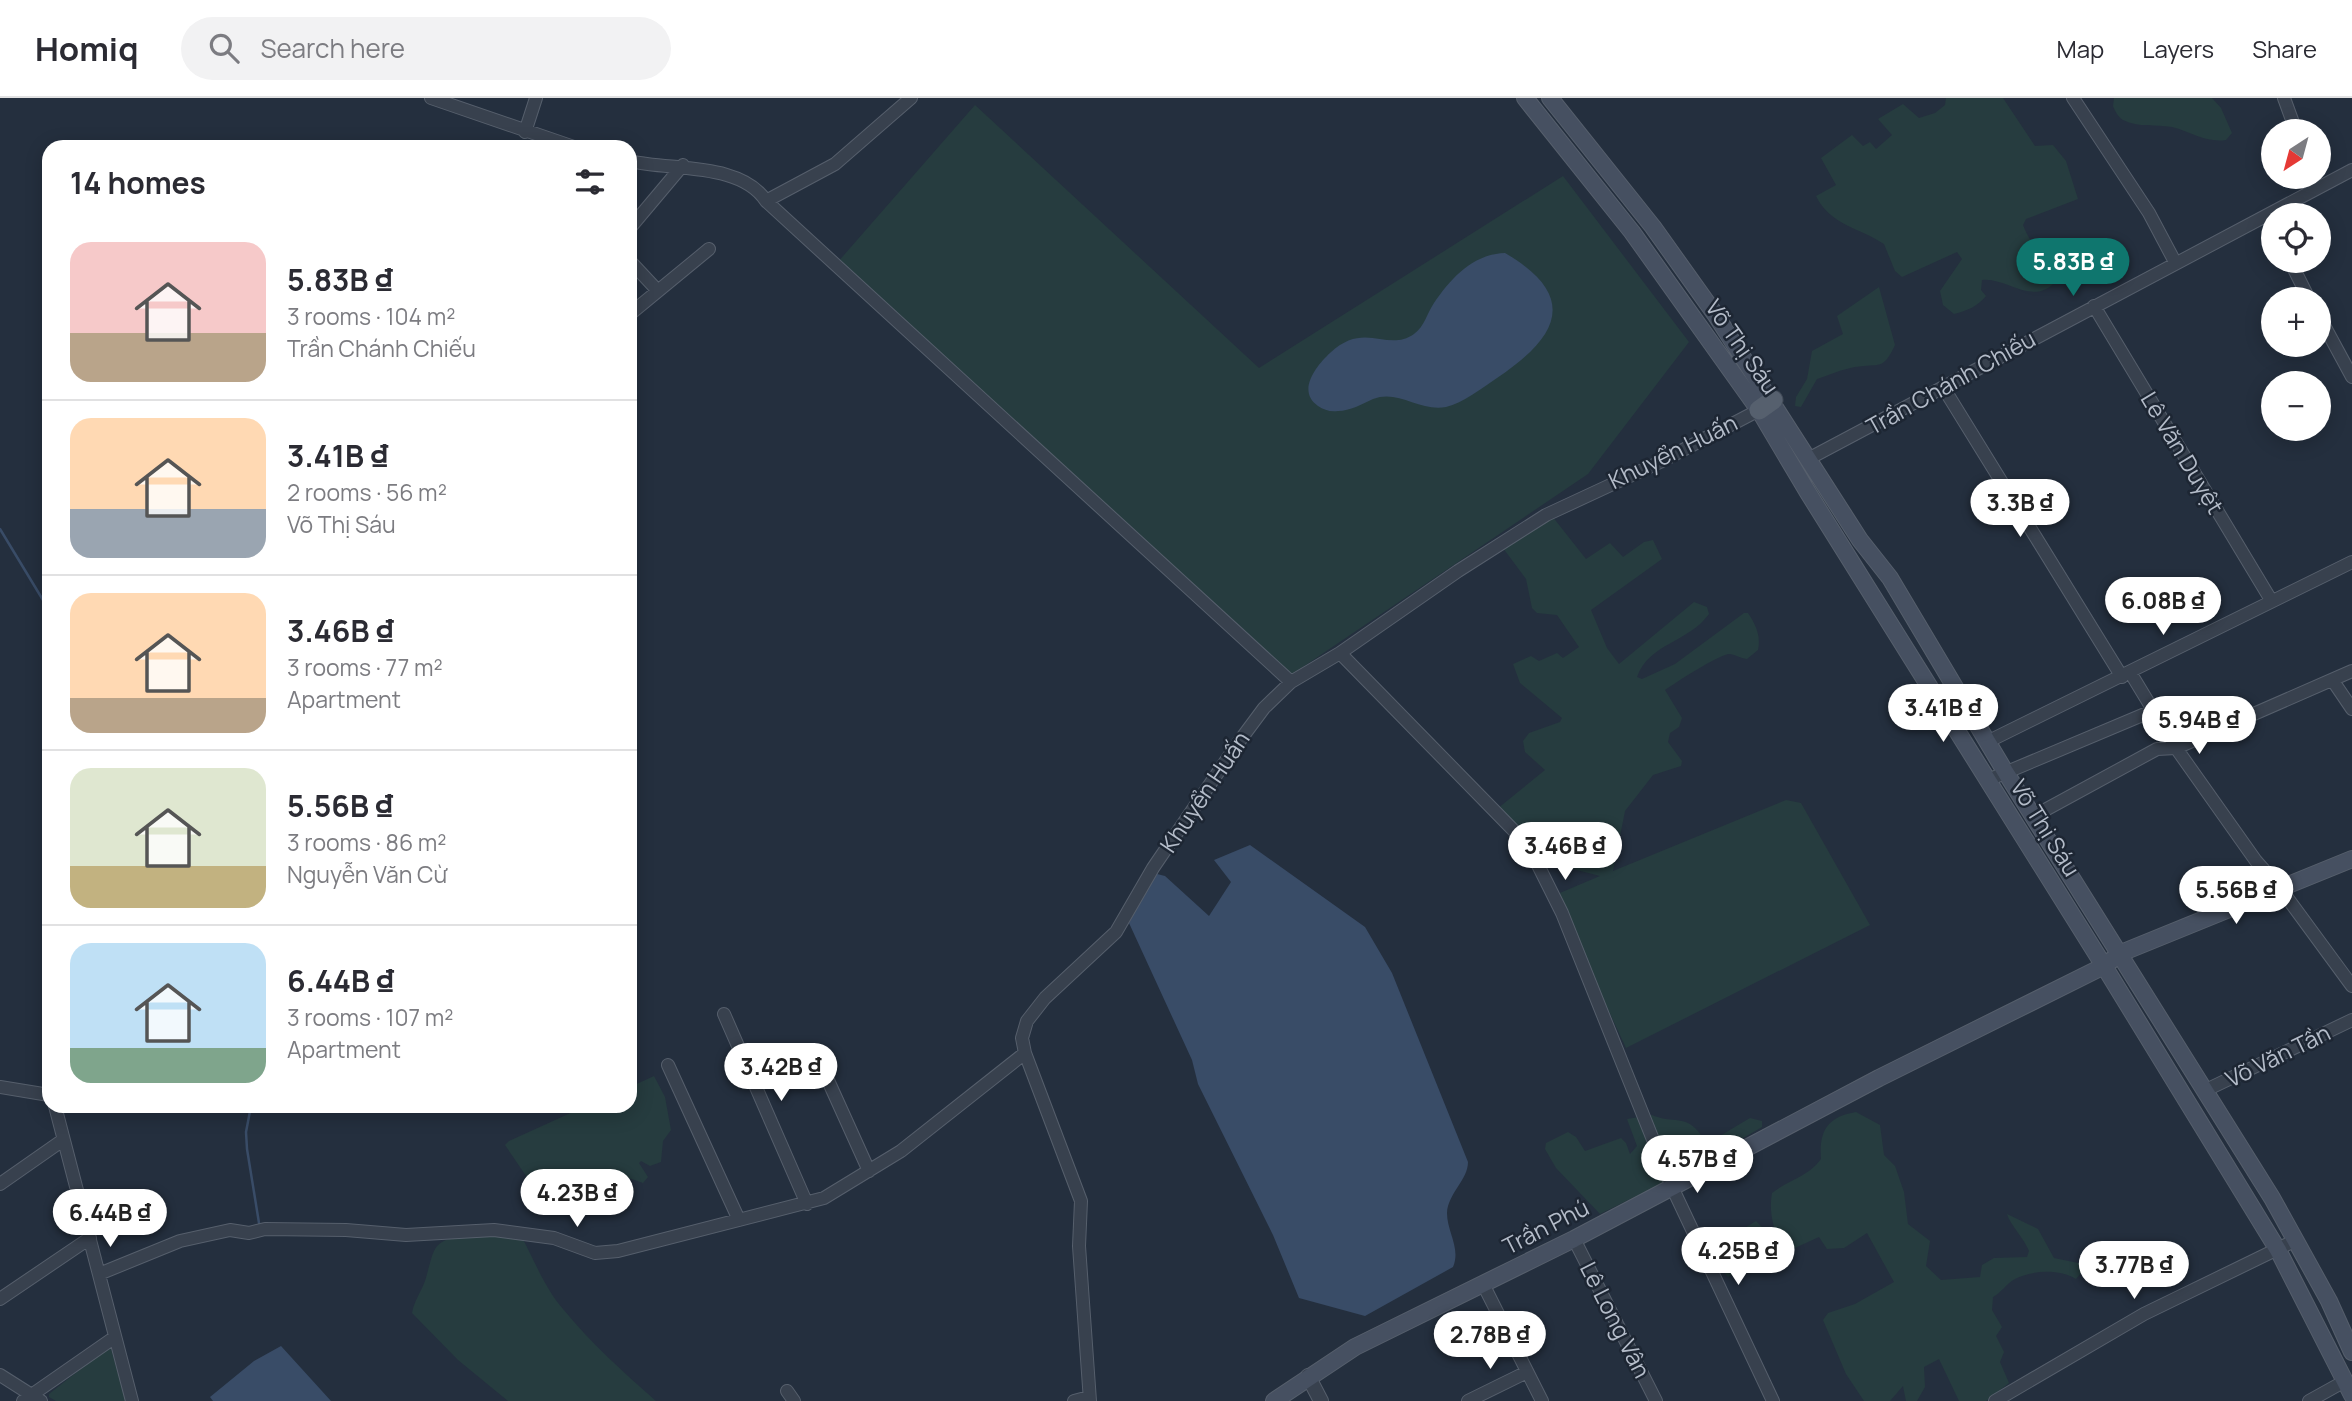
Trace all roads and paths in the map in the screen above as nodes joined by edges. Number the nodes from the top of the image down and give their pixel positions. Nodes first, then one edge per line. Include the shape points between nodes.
1 (431, 98) edge
2 (536, 98) edge
3 (911, 98) edge
4 (1525, 98) edge
5 (1550, 98) edge
6 (2073, 98) edge
7 (2284, 98) edge
8 (2292, 119) edge
9 (524, 132) junction
10 (551, 140) edge
11 (637, 162) edge
12 (683, 165) junction
13 (2352, 170) edge
14 (2313, 190) joint
15 (766, 201) junction
16 (2295, 203) edge
17 (637, 221) edge
18 (2261, 225) edge
19 (709, 249) dead end
20 (2175, 262) junction
21 (637, 269) edge
22 (657, 290) junction
23 (2094, 306) junction
24 (637, 308) edge
25 (2331, 338) edge
26 (2352, 377) edge
27 (1942, 387) junction
28 (1766, 405) junction
29 (1810, 458) junction
30 (2352, 562) edge
31 (2271, 600) junction
32 (1340, 653) junction
33 (2352, 671) edge
34 (2126, 675) junction
35 (2333, 681) junction
36 (1291, 682) junction
37 (2352, 709) edge
38 (2152, 711) junction
39 (1989, 741) junction
40 (2176, 748) junction
41 (2006, 773) junction
42 (1988, 780) junction
43 (2034, 816) junction
44 (2352, 859) edge
45 (2280, 888) junction
46 (2121, 953) junction
47 (2104, 966) junction
48 (2352, 986) edge
49 (724, 1014) dead end
50 (2352, 1020) edge
51 (1025, 1053) junction
52 (817, 1056) dead end
53 (668, 1065) dead end
54 (0, 1087) edge
55 (2204, 1091) junction
56 (42, 1094) edge
57 (57, 1113) edge
58 (63, 1140) junction
59 (869, 1171) junction
60 (0, 1184) edge
61 (1672, 1187) junction
62 (807, 1204) junction
63 (739, 1220) junction
64 (90, 1238) junction
65 (1574, 1239) junction
66 (2295, 1240) junction
67 (2278, 1250) junction
68 (99, 1274) junction
69 (1483, 1284) junction
70 (0, 1299) edge
71 (115, 1337) junction
72 (2352, 1352) edge
73 (1527, 1371) junction
74 (0, 1375) edge
75 (1308, 1376) junction
76 (2348, 1388) edge
77 (32, 1399) edge
78 (1090, 1399) edge
79 (132, 1401) edge
80 (1074, 1401) edge
81 (1273, 1401) edge
82 (1321, 1401) edge
83 (1468, 1401) edge
84 (1542, 1401) edge
85 (1656, 1401) edge
86 (1773, 1401) edge
87 (1995, 1401) edge
88 (2309, 1401) edge

1 - 9 street
2 - 9 street
3 - 15 street via 835,164
4 - 28 main road, Võ Thị Sáu
5 - 28 main road, Võ Thị Sáu via 1653,227
6 - 20 street via 2125,174
7 - 8 street
9 - 10 street
11 - 12 street
12 - 15 street via 747,181
12 - 17 street
13 - 14 street, Trần Chánh Chiếu
14 - 16 street, Trần Chánh Chiếu
15 - 36 street
18 - 20 street, Trần Chánh Chiếu
19 - 22 street
20 - 23 street, Trần Chánh Chiếu
21 - 22 street
22 - 24 street
23 - 27 street, Trần Chánh Chiếu
23 - 31 street, Lê Văn Duyệt
25 - 26 street
27 - 29 street, Trần Chánh Chiếu
27 - 34 street
28 - 29 main road, Võ Thị Sáu
28 - 32 street, Khuyển Huấn via 1660,462 1546,515
28 - 42 main road, Võ Thị Sáu via 1807,491
29 - 39 main road, Võ Thị Sáu
30 - 31 street
31 - 34 street
32 - 36 street, Khuyển Huấn
32 - 61 street via 1528,845 1562,913
33 - 35 street
34 - 38 street
34 - 39 street
35 - 37 street
35 - 40 street
36 - 51 street, Khuyển Huấn via 1238,743 1160,857 1116,932 1045,998 1027,1021 1022,1038
38 - 40 street
38 - 41 street
39 - 41 main road, Võ Thị Sáu
40 - 43 street via 2157,749
40 - 45 street
41 - 42 street
41 - 43 main road, Võ Thị Sáu
42 - 47 main road, Võ Thị Sáu
43 - 46 main road, Võ Thị Sáu
44 - 45 main road, Trần Phú
45 - 46 main road, Trần Phú
45 - 48 street
46 - 47 main road, Trần Phú
46 - 55 main road, Võ Thị Sáu
47 - 61 main road, Trần Phú
47 - 67 main road, Võ Thị Sáu
49 - 62 street
50 - 55 street, Võ Văn Tần
51 - 59 street
51 - 78 street, Khuyển Huấn via 1081,1201 1079,1246
52 - 59 street
53 - 63 street
54 - 56 street
55 - 66 main road, Võ Thị Sáu
57 - 58 street
58 - 60 street
58 - 64 street
59 - 62 street
61 - 65 main road, Trần Phú
61 - 86 street
62 - 63 street
63 - 68 street via 606,1253 554,1238 494,1230 406,1235 225,1230 180,1241
64 - 68 street
64 - 70 street
65 - 69 main road, Trần Phú
65 - 85 street, Lê Long Vân
66 - 67 street
66 - 72 main road, Võ Thị Sáu
67 - 76 main road, Võ Thị Sáu
67 - 87 street via 2144,1314
68 - 71 street
69 - 73 street
69 - 75 main road, Trần Phú via 1355,1347
71 - 77 street
71 - 79 street
73 - 83 street
73 - 84 street
74 - 77 street
75 - 81 main road, Trần Phú
75 - 82 street
76 - 88 street
78 - 80 street

